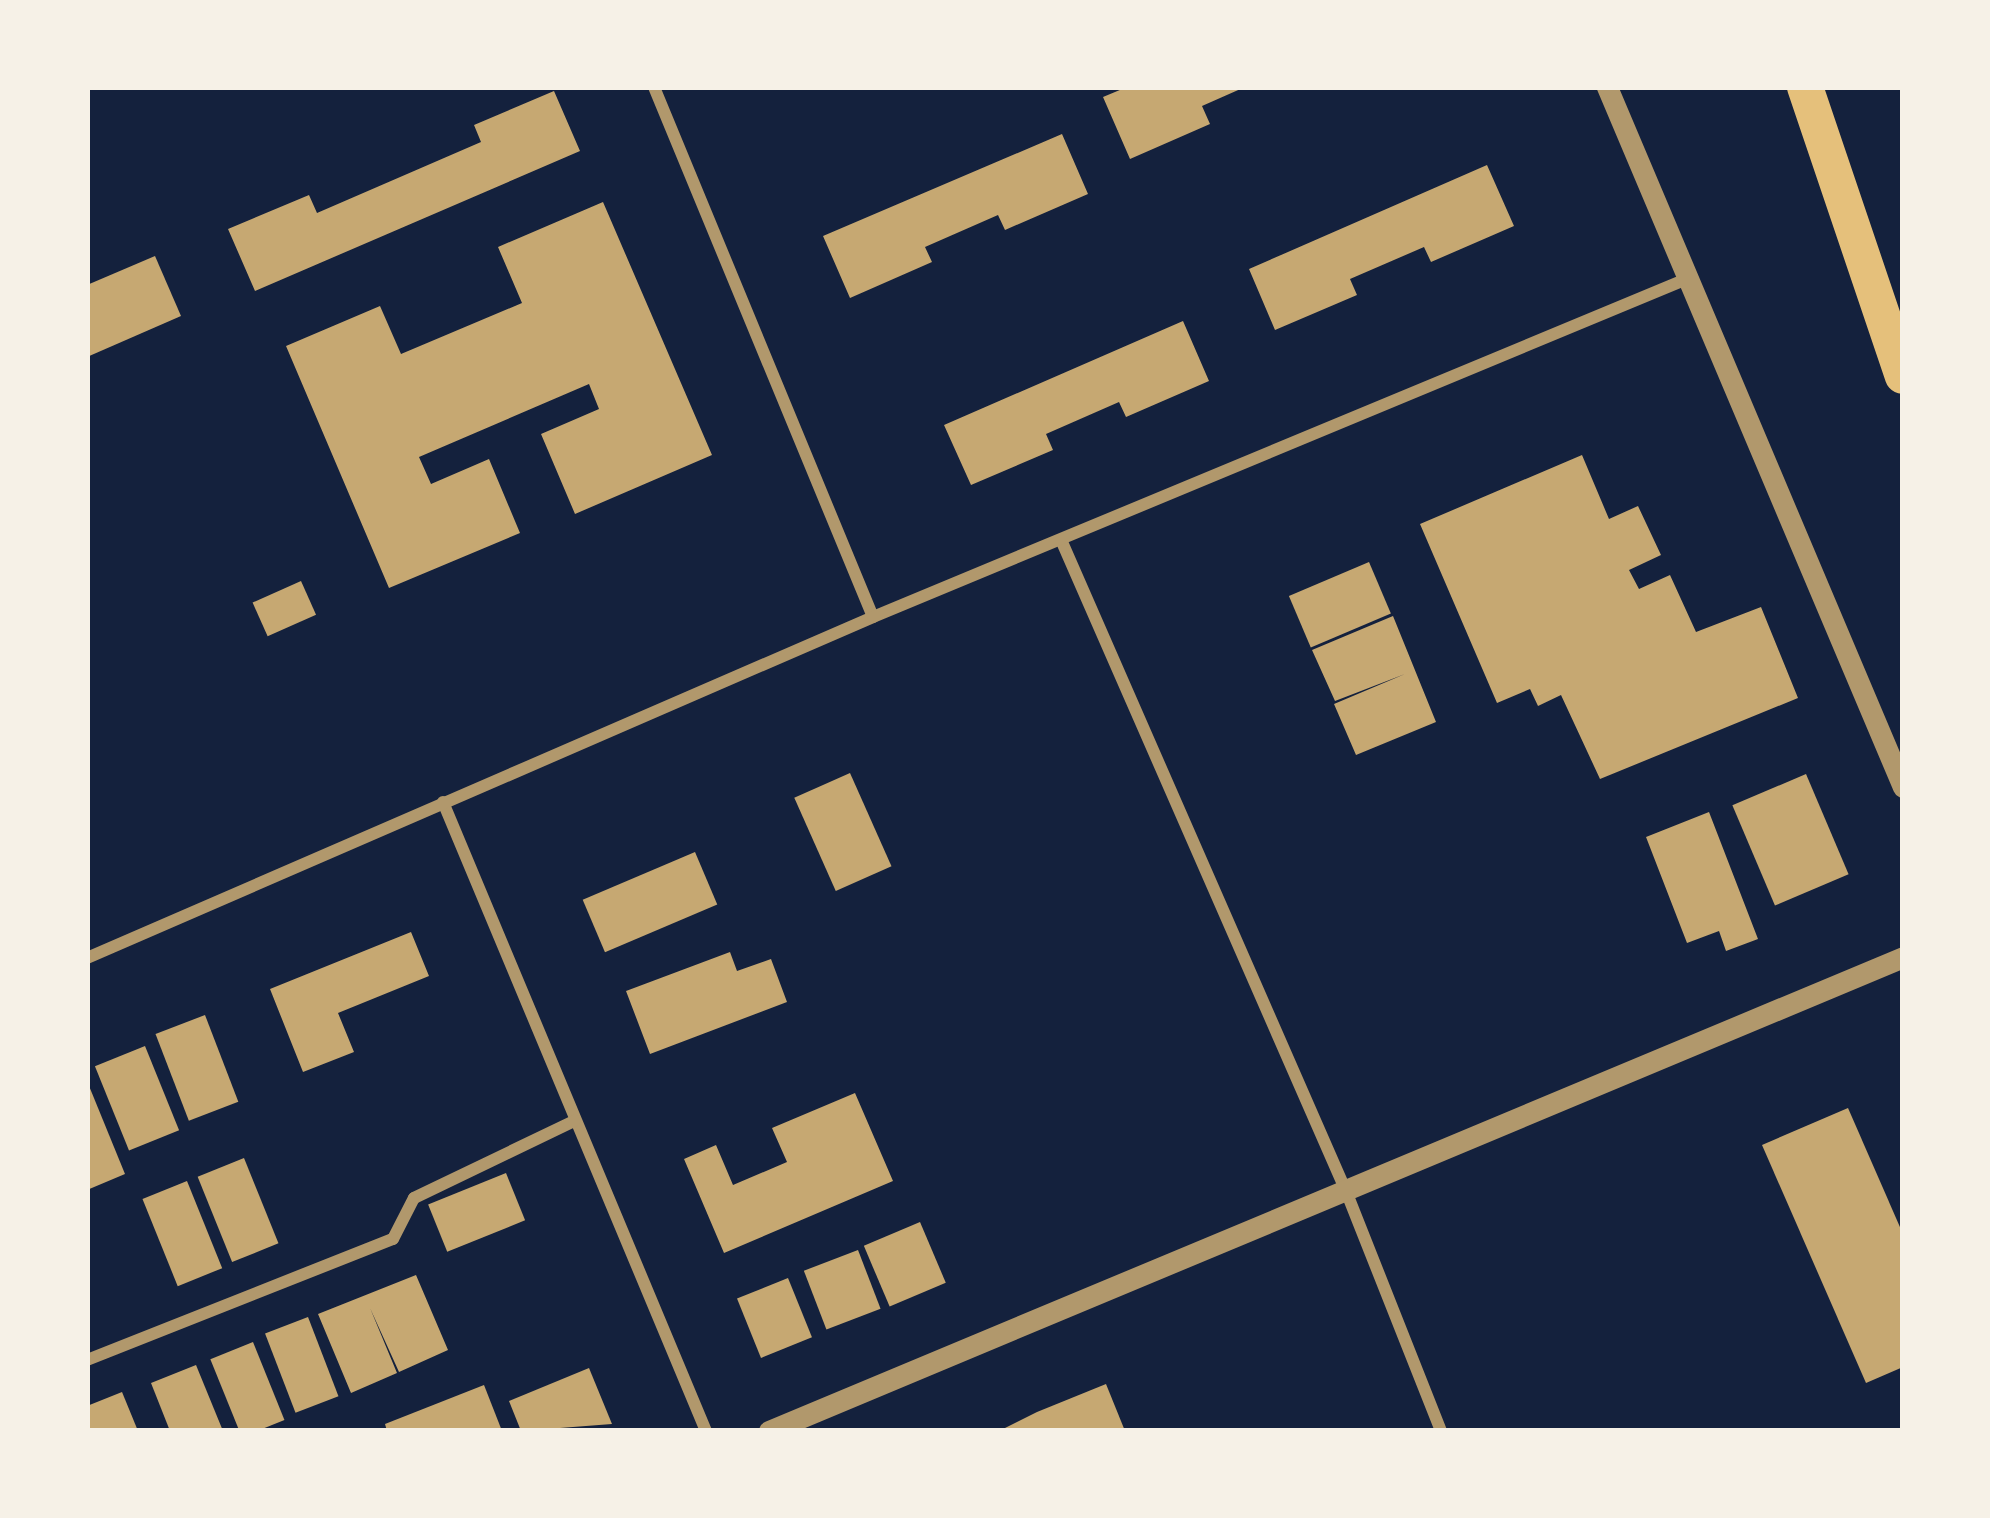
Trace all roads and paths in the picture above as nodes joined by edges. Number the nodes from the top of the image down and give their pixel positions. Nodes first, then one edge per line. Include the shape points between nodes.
1 (653, 87) edge
2 (1607, 87) edge
3 (1805, 87) edge
4 (1690, 277) junction
5 (1903, 376) edge
6 (1062, 542) junction
7 (873, 617) junction
8 (1903, 787) edge
9 (442, 802) junction
10 (1903, 957) edge
11 (87, 958) edge
12 (574, 1120) junction
13 (1346, 1191) junction
14 (87, 1360) edge
15 (706, 1431) edge
16 (769, 1431) edge
17 (1441, 1431) edge

1 - 7 street
2 - 4 street
3 - 5 highway
4 - 6 street
4 - 8 street
6 - 7 street
6 - 13 street
7 - 9 street
9 - 11 street
9 - 12 street
10 - 13 street
12 - 14 street via 415,1198 393,1238
12 - 15 street
13 - 16 street
13 - 17 street

